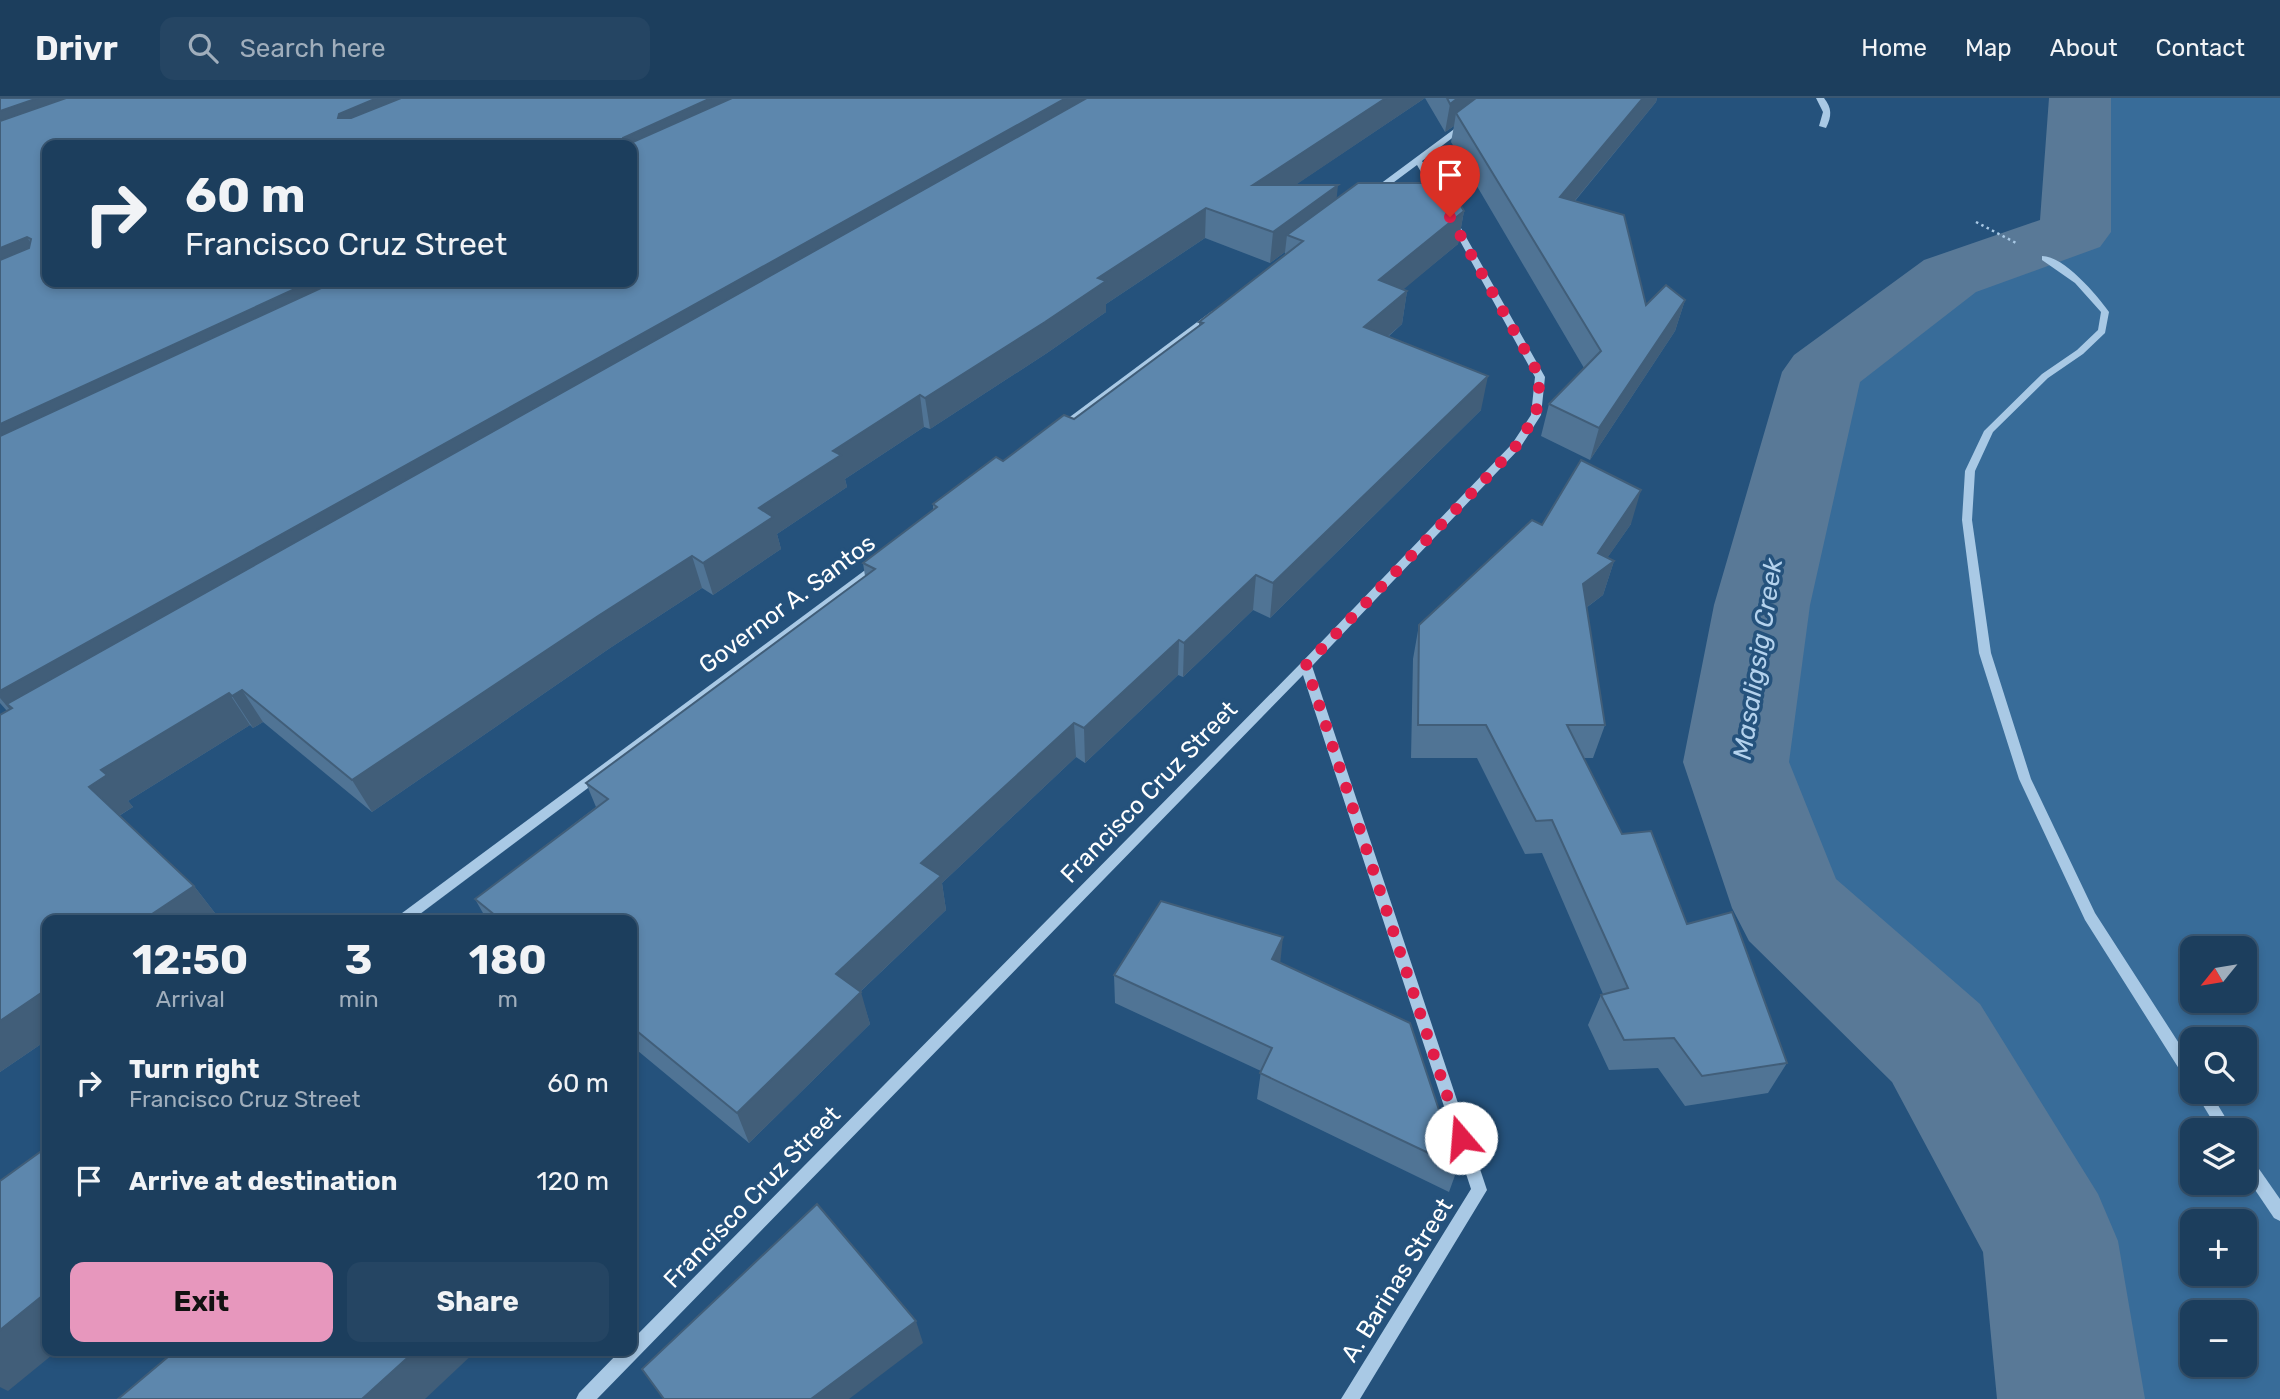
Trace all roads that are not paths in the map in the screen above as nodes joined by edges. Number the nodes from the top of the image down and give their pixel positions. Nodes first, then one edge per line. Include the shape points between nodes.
1 (1820, 98) edge
2 (1470, 121) edge
3 (1822, 126) dead end
4 (1418, 160) junction
5 (1363, 202) edge
6 (2045, 258) dead end
7 (1217, 310) edge
8 (1050, 436) edge
9 (883, 561) edge
10 (1306, 665) junction
11 (410, 915) edge
12 (2180, 1057) edge
13 (2257, 1179) edge
14 (2280, 1213) edge
15 (637, 1346) edge
16 (627, 1356) edge
17 (585, 1399) edge
18 (1350, 1399) edge

1 - 3 street via 1827,110
2 - 4 street
4 - 5 street
4 - 10 street, Francisco Cruz Street via 1540,377 1536,415 1516,446
6 - 12 street via 2067,270 2105,312 2102,331 2045,376 1989,431 1970,471 1967,520 1985,653 2025,779 2091,916
7 - 8 street
9 - 11 street, Governor A. Santos
10 - 15 street, Francisco Cruz Street
10 - 18 street, A. Barinas Street via 1479,1191
13 - 14 street
16 - 17 street, Francisco Cruz Street

